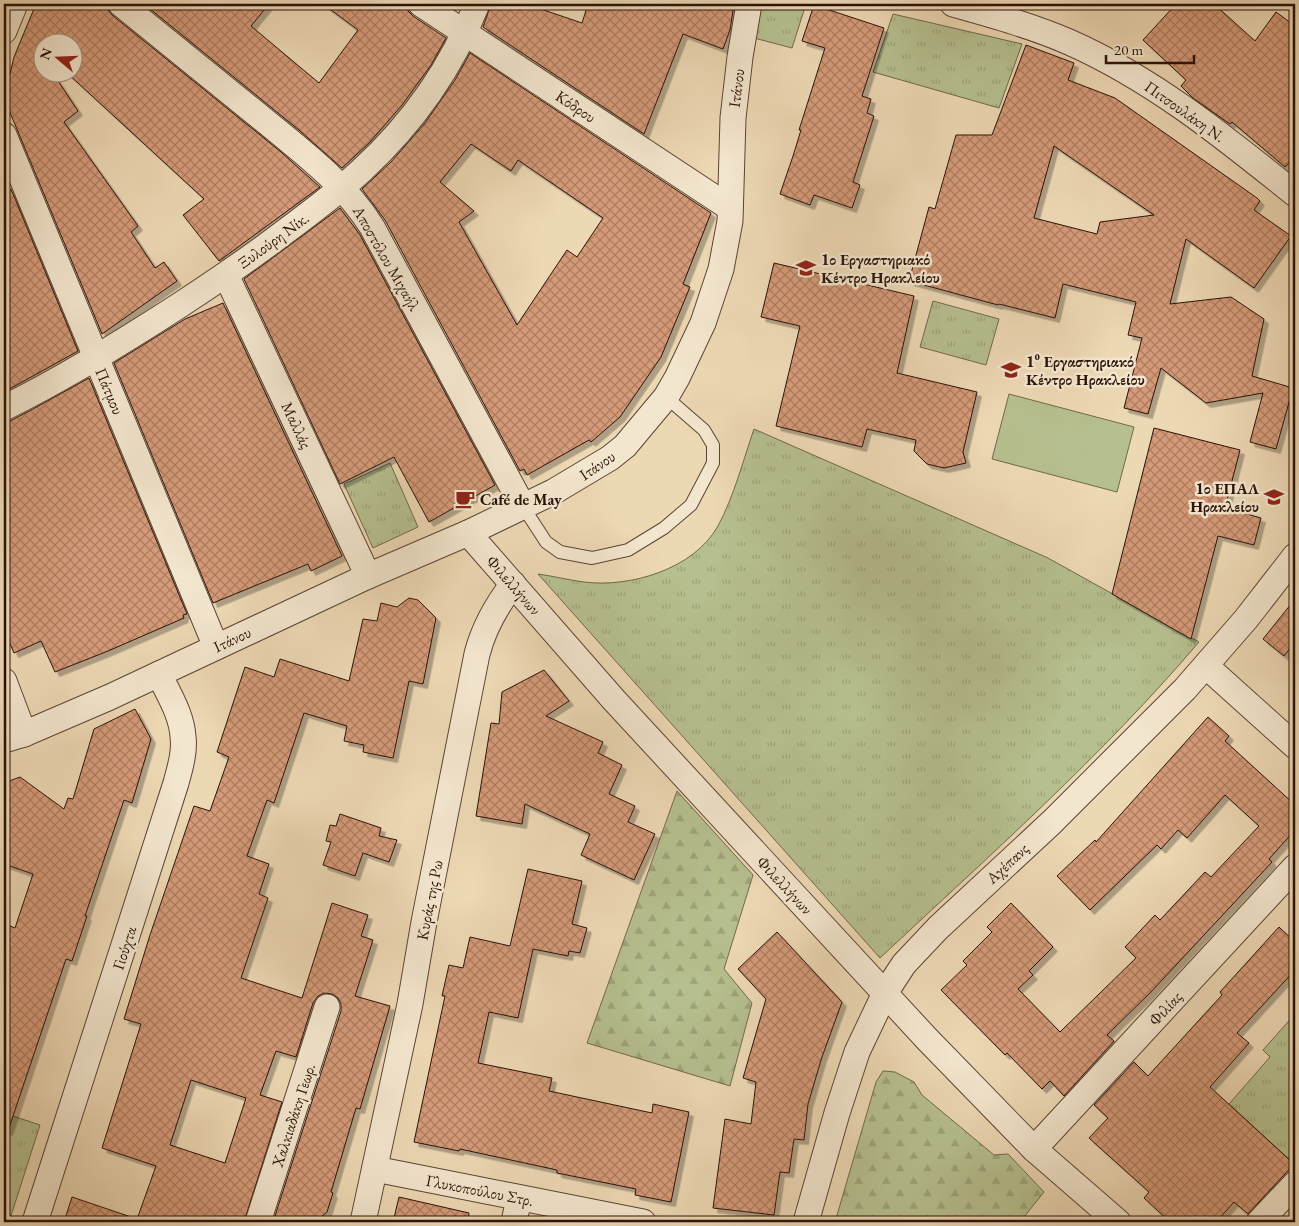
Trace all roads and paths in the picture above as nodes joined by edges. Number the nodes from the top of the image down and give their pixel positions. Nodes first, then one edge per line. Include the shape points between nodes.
1 (15, 4) edge
2 (121, 4) edge
3 (421, 4) edge
4 (477, 4) edge
5 (749, 4) edge
6 (954, 4) edge
7 (4, 31) edge
8 (465, 32) junction
9 (4, 135) edge
10 (342, 188) junction
11 (1295, 194) edge
12 (730, 208) junction
13 (226, 275) junction
14 (96, 357) junction
15 (666, 397) junction
16 (4, 408) edge
17 (522, 505) junction
18 (468, 533) junction
19 (1295, 556) edge
20 (368, 576) junction
21 (513, 584) junction
22 (216, 647) junction
23 (1206, 666) junction
24 (159, 674) junction
25 (4, 681) edge
26 (14, 737) edge
27 (1295, 746) edge
28 (1295, 867) edge
29 (884, 993) junction
30 (327, 1007) dead end
31 (1034, 1149) junction
32 (375, 1169) junction
33 (1295, 1184) edge
34 (519, 1198) junction
35 (35, 1222) edge
36 (258, 1222) edge
37 (363, 1222) edge
38 (514, 1222) edge
39 (643, 1222) edge
40 (806, 1222) edge
41 (1118, 1222) edge
42 (1259, 1222) edge

1 - 7 street
2 - 10 street, Αποστόλου Μιχαήλ
3 - 8 street, Κόδρου
4 - 8 street, Ξυλούρη Νίκ.
5 - 12 street, Ιτάνου via 733,118
6 - 11 street, Πιτσουλάκη Ν. via 1044,32 1117,66 1190,112
8 - 10 street, Ξυλούρη Νίκ. via 423,103 389,143
8 - 12 street, Κόδρου
9 - 14 street, Πάτμου
10 - 13 street, Ξυλούρη Νίκ.
10 - 17 street, Αποστόλου Μιχαήλ via 372,227
12 - 15 street, Ιτάνου via 725,250 709,307
13 - 14 street, Ξυλούρη Νίκ.
13 - 20 street, Μαλλάς
14 - 16 street, Ξυλούρη Νίκ.
14 - 22 street, Πάτμου
15 - 17 street, Ιτάνου via 630,440 610,458 553,492
15 - 17 lane via 704,430 713,445 713,463 691,505 664,528 628,550 592,558 560,552 546,542
17 - 18 street, Ιτάνου
18 - 20 street, Ιτάνου
18 - 21 street, Φιλελλήνων
19 - 23 street, Αχέπανς
20 - 22 street, Ιτάνου
21 - 29 street, Φιλελλήνων via 614,700
21 - 32 street, Κυράς της Ρω via 491,616 477,654
22 - 24 street, Ιτάνου
23 - 27 street
23 - 29 street, Αχέπανς via 1052,822 917,948
24 - 26 street, Ιτάνου
24 - 35 street, Γιούχτα via 176,709 183,735 183,754
25 - 26 street
28 - 31 street, Φιλίας
29 - 31 street, Φιλελλήνων
29 - 40 street, Αχέπανς via 851,1068
30 - 36 street, Χαλκιαδάκη Γεωρ.
31 - 41 street, Φιλελλήνων
32 - 34 street, Γλυκοπούλου Στρ.
32 - 37 street, Κυράς της Ρω
33 - 42 street
34 - 38 street
34 - 39 street, Γλυκοπούλου Στρ.

